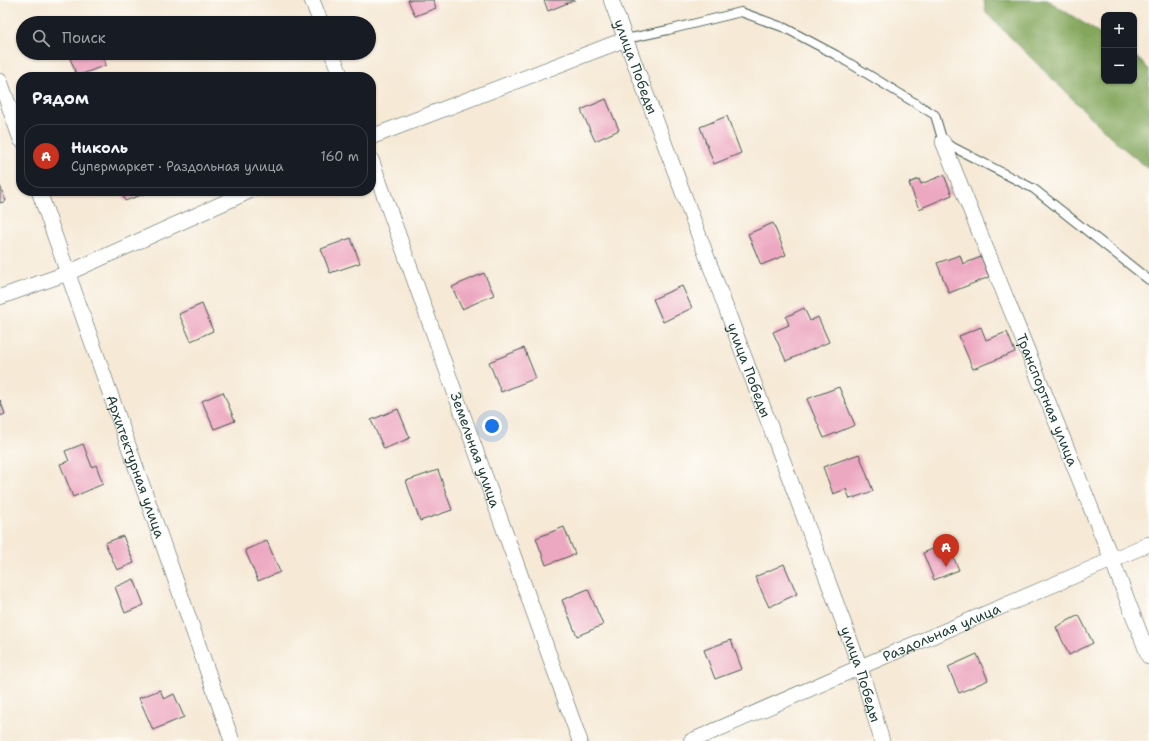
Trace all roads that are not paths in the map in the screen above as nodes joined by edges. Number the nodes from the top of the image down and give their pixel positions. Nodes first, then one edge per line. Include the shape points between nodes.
1 (312, 0) edge
2 (611, 0) edge
3 (318, 16) edge
4 (626, 39) junction
5 (335, 60) edge
6 (339, 72) edge
7 (0, 81) edge
8 (16, 126) edge
9 (376, 135) edge
10 (943, 142) junction
11 (376, 173) edge
12 (41, 196) edge
13 (239, 196) edge
14 (68, 273) junction
15 (1149, 280) edge
16 (0, 297) edge
17 (1149, 544) edge
18 (1112, 560) junction
19 (1149, 657) edge
20 (860, 667) junction
21 (232, 741) edge
22 (580, 741) edge
23 (691, 741) edge
24 (882, 741) edge

1 - 3 street
2 - 4 street, улица Победы
4 - 9 street
4 - 10 lane via 741,12 785,28 836,55 935,115
4 - 20 street, улица Победы
5 - 6 street
7 - 8 street
10 - 15 lane via 1034,190
10 - 18 street, Транспортная улица
11 - 22 street, Земельная улица
12 - 14 street, Архитектурная улица
13 - 14 street
14 - 16 street
14 - 21 street, Архитектурная улица
17 - 18 street, Раздольная улица
18 - 19 street, Транспортная улица
18 - 20 street, Раздольная улица
20 - 23 street, Раздольная улица
20 - 24 street, улица Победы

